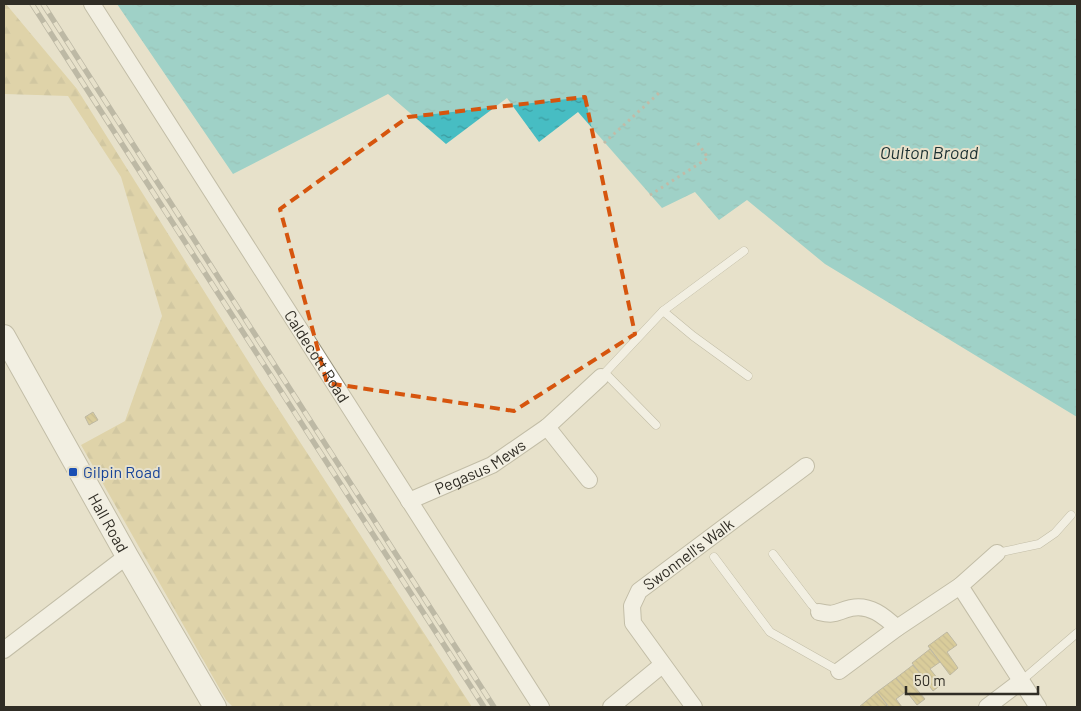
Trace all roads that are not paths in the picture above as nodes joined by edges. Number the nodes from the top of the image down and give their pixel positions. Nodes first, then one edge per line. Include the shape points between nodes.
1 (92, 4) edge
2 (744, 251) dead end
3 (663, 311) junction
4 (4, 336) edge
5 (603, 375) junction
6 (748, 376) dead end
7 (656, 425) dead end
8 (547, 427) junction
9 (806, 466) dead end
10 (589, 480) dead end
11 (409, 501) junction
12 (1071, 515) dead end
13 (998, 553) joint
14 (773, 554) dead end
15 (127, 556) junction
16 (714, 557) dead end
17 (960, 586) junction
18 (819, 612) joint
19 (897, 628) junction
20 (1077, 633) edge
21 (4, 650) edge
22 (662, 665) junction
23 (839, 671) joint
24 (1020, 682) junction
25 (216, 707) edge
26 (542, 707) edge
27 (611, 707) edge
28 (694, 707) edge
29 (987, 707) edge
30 (1038, 707) edge

1 - 11 street, Caldecott Road
2 - 3 lane
3 - 5 lane
3 - 6 lane
4 - 15 street, Hall Road
5 - 7 lane
5 - 8 street, Pegasus Mews
8 - 10 street
8 - 11 street, Pegasus Mews via 492,464
9 - 22 street, Swonnell's Walk via 639,591 632,606 633,623
11 - 26 street, Caldecott Road
12 - 13 lane via 1055,533 1038,544
13 - 17 street
14 - 18 lane
15 - 21 street
15 - 25 street, Hall Road
16 - 23 lane via 770,632
17 - 19 street
17 - 24 street
18 - 19 street via 832,615 865,607 883,615
19 - 23 street
20 - 24 lane
22 - 27 street
22 - 28 street, Swonnell's Walk
24 - 29 street
24 - 30 street

